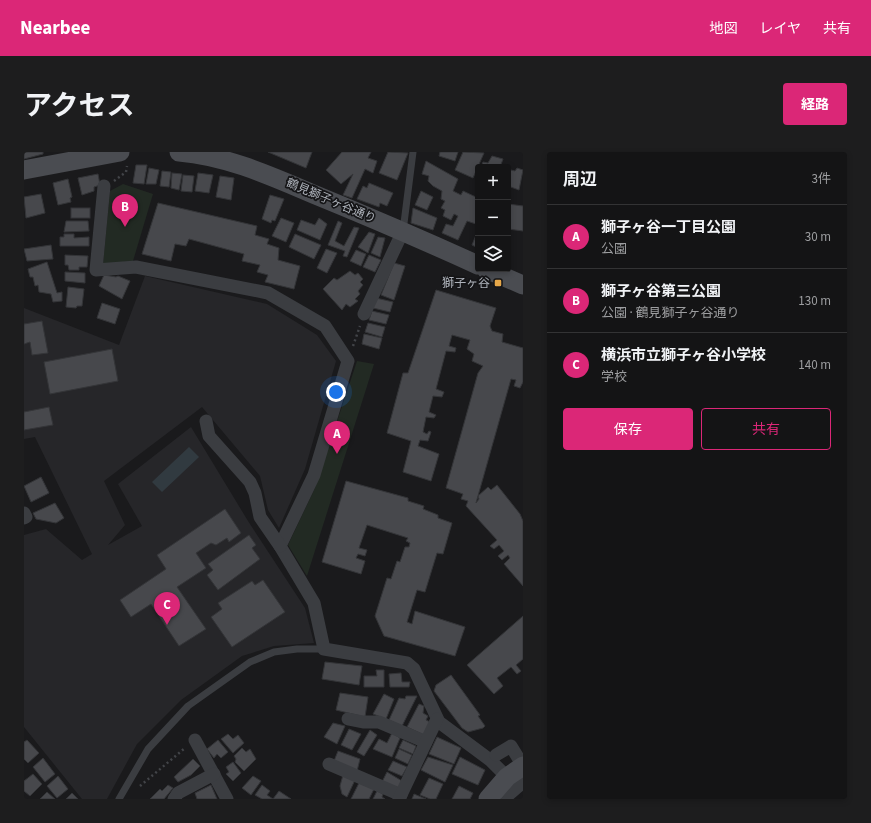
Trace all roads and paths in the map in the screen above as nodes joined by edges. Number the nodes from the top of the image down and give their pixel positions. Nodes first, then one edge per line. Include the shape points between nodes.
1 (179, 152) edge
2 (413, 152) edge
3 (124, 155) edge
4 (24, 170) edge
5 (104, 186) joint
6 (403, 231) junction
7 (475, 264) edge
8 (493, 272) edge
9 (523, 286) edge
10 (364, 314) joint
11 (348, 361) junction
12 (206, 421) dead end
13 (24, 513) edge
14 (24, 518) edge
15 (280, 546) junction
16 (324, 648) junction
17 (348, 719) dead end
18 (437, 719) junction
19 (195, 740) joint
20 (426, 742) junction
21 (496, 755) dead end
22 (330, 764) dead end
23 (523, 766) edge
24 (214, 774) junction
25 (515, 779) edge
26 (120, 796) edge
27 (400, 797) edge
28 (495, 798) edge
29 (174, 799) edge
30 (227, 799) edge

1 - 6 street, 鶴見獅子ヶ谷通り via 254,169
2 - 6 lane
3 - 4 street
3 - 5 path via 126,172
5 - 11 street via 96,270 136,266 268,293 325,326
6 - 7 street, 鶴見獅子ヶ谷通り
6 - 10 street
8 - 9 street
10 - 11 path
11 - 15 street via 314,474
12 - 15 street via 209,436 250,482 260,518
13 - 14 street
15 - 16 street via 314,603
16 - 18 street via 407,663 414,669
16 - 26 lane via 274,652 250,662 188,706 148,749
17 - 20 street via 379,722
18 - 20 street
18 - 25 street
19 - 24 street
19 - 26 path via 139,786
20 - 27 street
21 - 23 street via 511,746
22 - 27 street
23 - 25 street
24 - 29 street via 178,793
24 - 30 street
25 - 28 street

